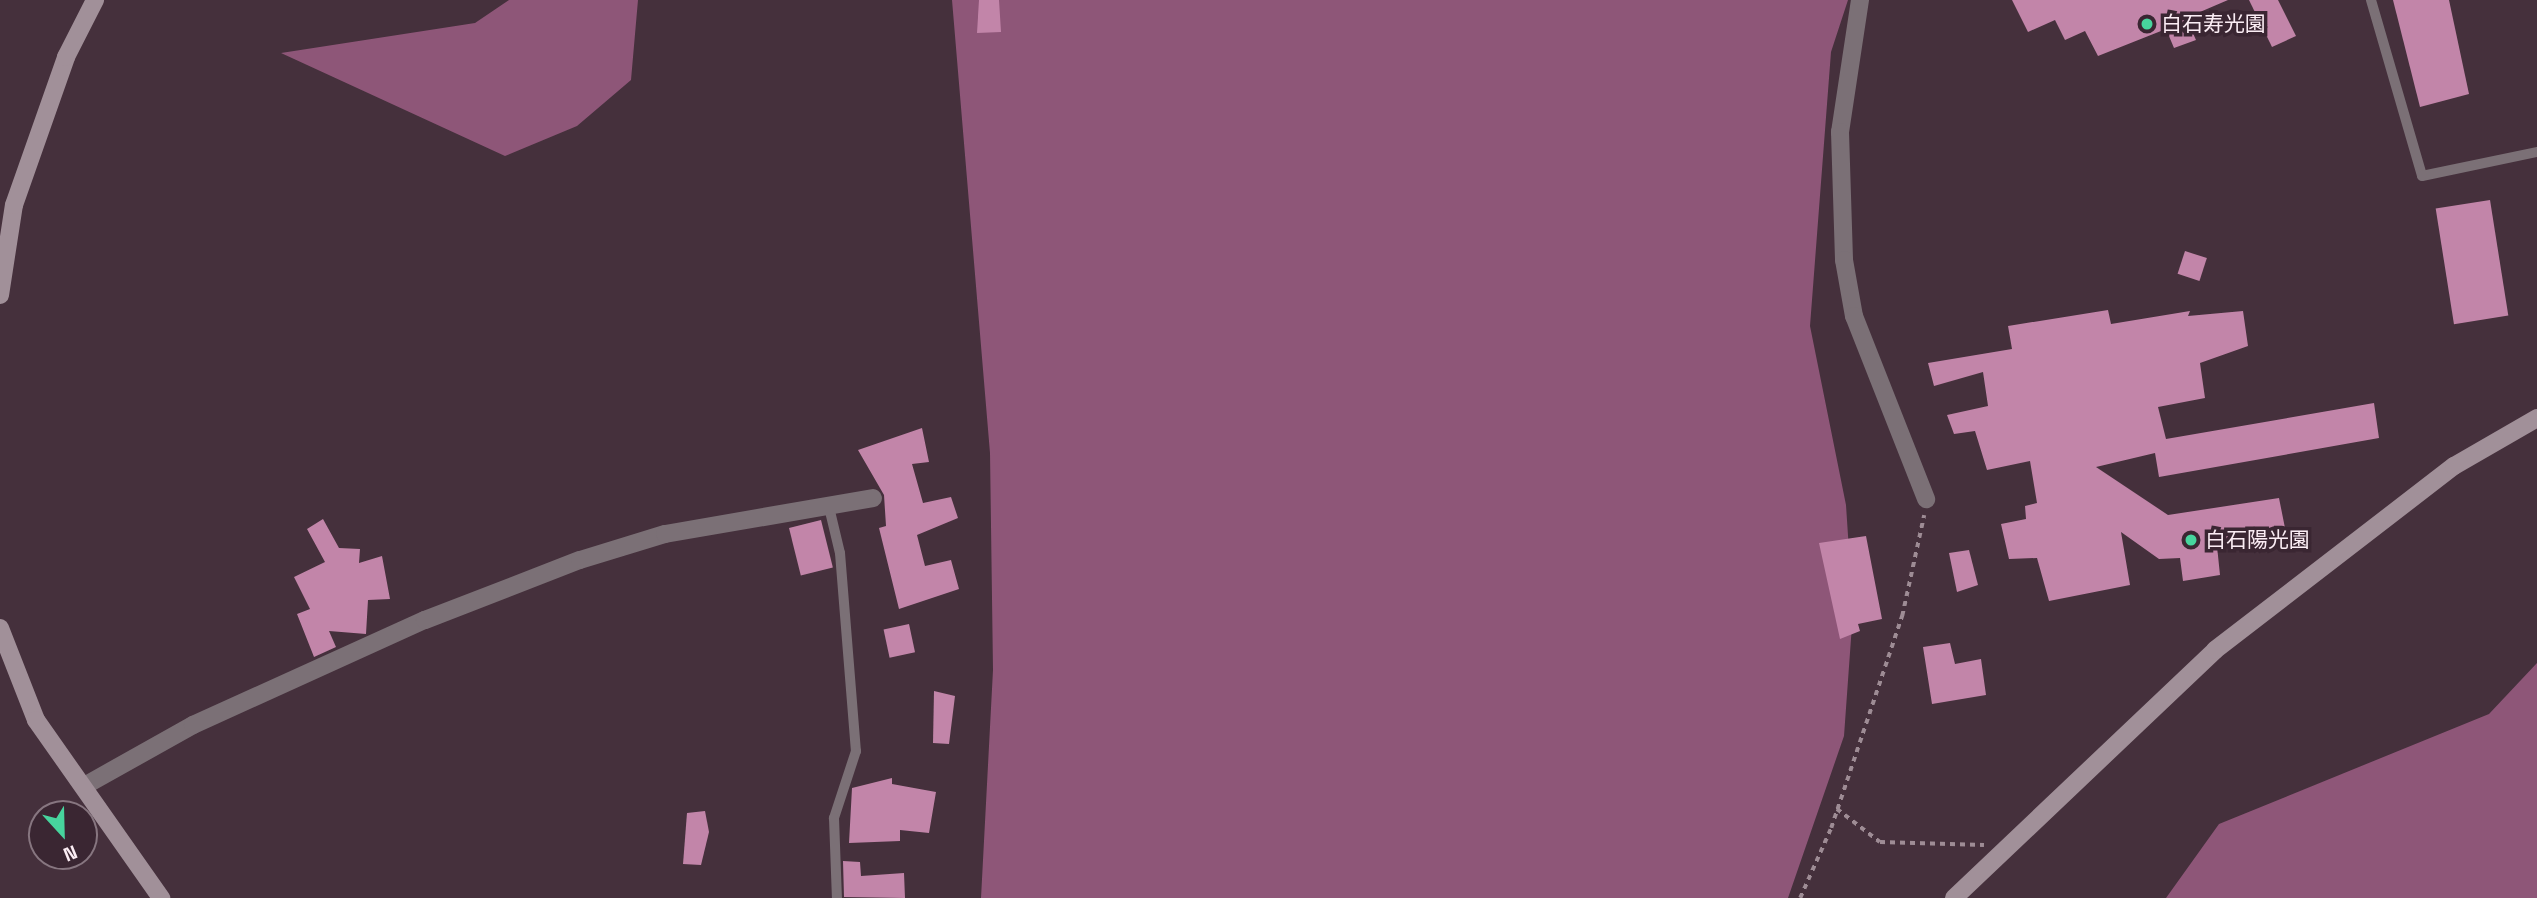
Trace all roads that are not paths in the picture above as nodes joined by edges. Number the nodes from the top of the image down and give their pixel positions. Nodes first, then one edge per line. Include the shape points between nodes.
1 (95, 0) edge
2 (1860, 0) edge
3 (2371, 0) edge
4 (2537, 152) edge
5 (1, 267) edge
6 (0, 295) edge
7 (2537, 418) edge
8 (873, 498) dead end
9 (1926, 499) road end
10 (829, 508) junction
11 (0, 628) edge
12 (86, 785) junction
13 (161, 898) edge
14 (838, 898) edge
15 (1954, 898) edge

1 - 5 street via 66,57 31,155
2 - 9 street via 1840,132 1844,260 1854,316
3 - 4 lane via 2422,176
5 - 6 street
7 - 15 street via 2454,466 2279,598 2160,697
8 - 10 street
10 - 12 street via 665,534 580,560 425,620 194,725
10 - 14 lane via 840,553 856,751 834,818
11 - 12 street via 36,720
12 - 13 street

